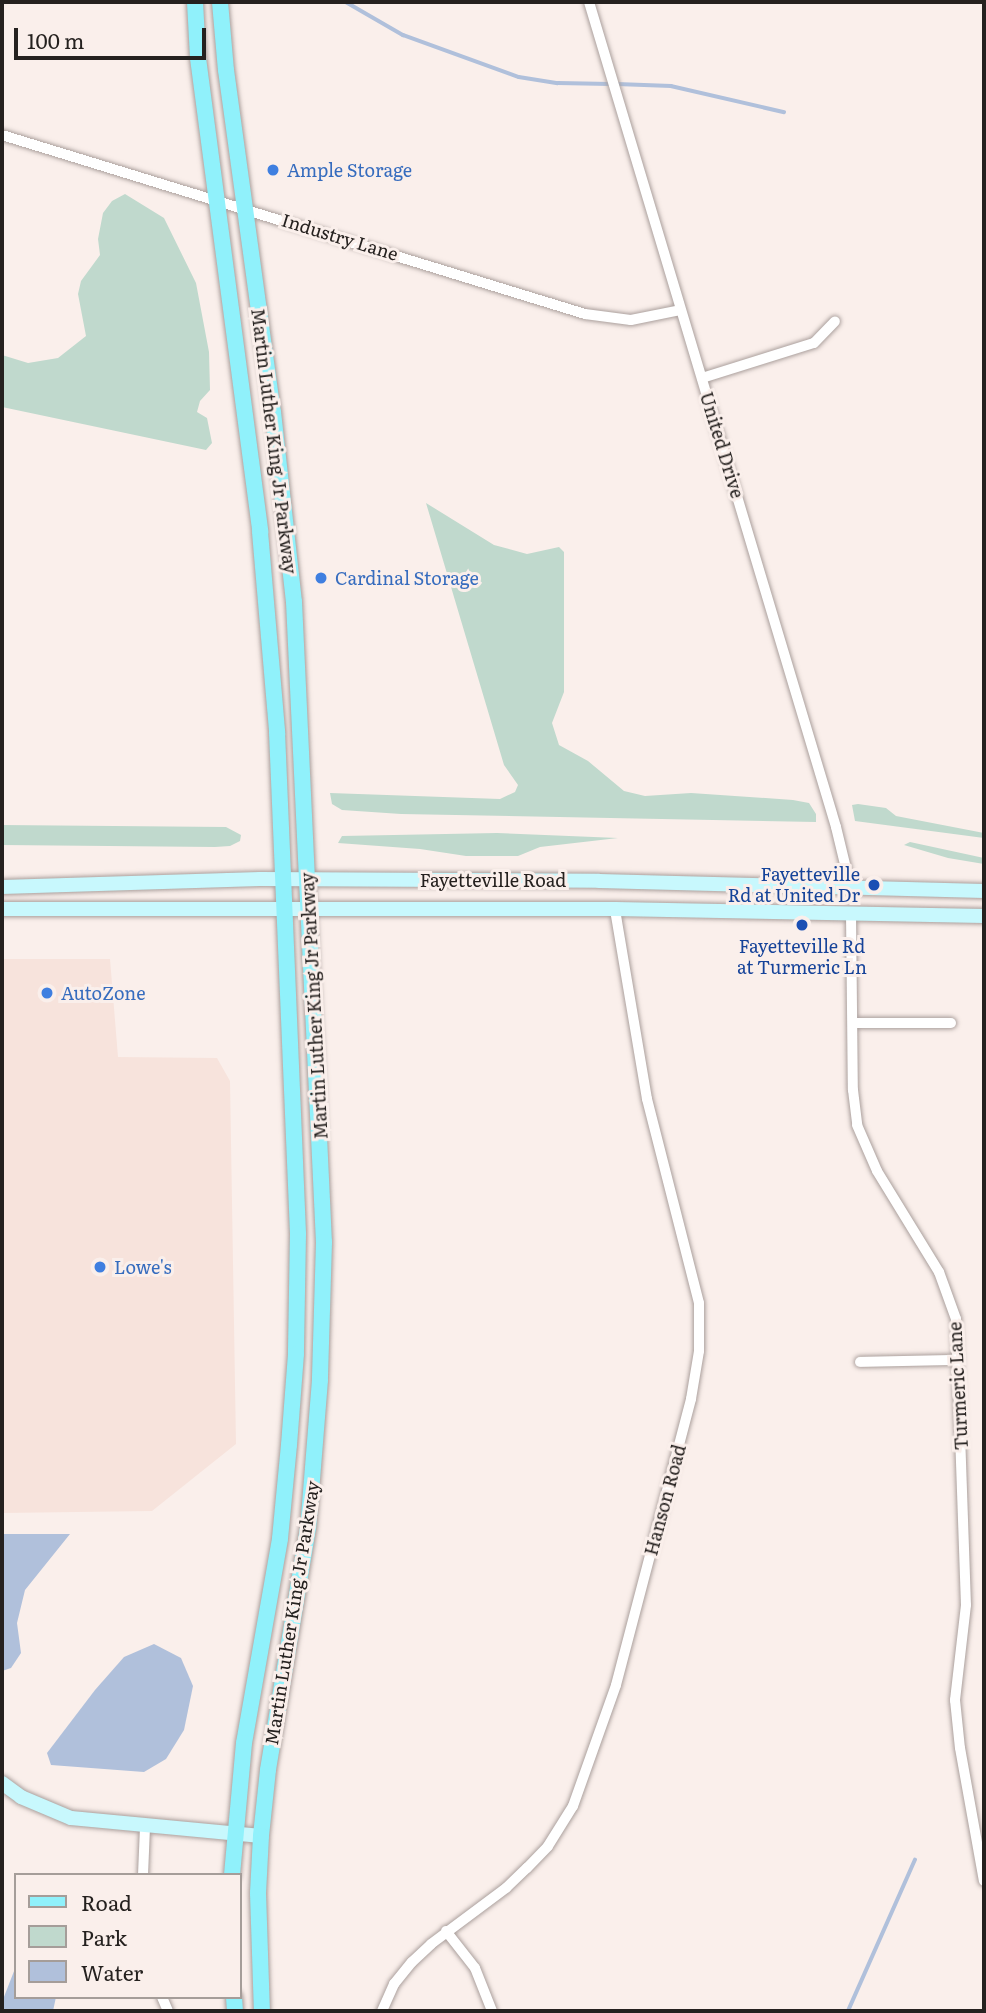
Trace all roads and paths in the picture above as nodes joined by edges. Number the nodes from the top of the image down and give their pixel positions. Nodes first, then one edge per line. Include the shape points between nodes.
1 (195, 2) edge
2 (220, 2) edge
3 (589, 2) edge
4 (2, 135) edge
5 (216, 200) junction
6 (244, 208) junction
7 (680, 310) junction
8 (835, 321) dead end
9 (702, 378) junction
10 (282, 879) junction
11 (308, 879) junction
12 (2, 887) edge
13 (851, 889) junction
14 (984, 891) edge
15 (282, 908) junction
16 (2, 909) edge
17 (309, 909) junction
18 (615, 909) junction
19 (851, 913) junction
20 (984, 916) edge
21 (853, 1023) junction
22 (951, 1023) dead end
23 (958, 1360) junction
24 (860, 1362) dead end
25 (2, 1783) edge
26 (145, 1827) junction
27 (234, 1834) junction
28 (261, 1836) junction
29 (143, 1873) edge
30 (232, 1873) edge
31 (984, 1881) edge
32 (446, 1931) junction
33 (262, 2011) edge
34 (382, 2011) edge
35 (492, 2011) edge

1 - 5 main road, Martin Luther King Jr Parkway
2 - 6 main road, Martin Luther King Jr Parkway
3 - 7 street, United Drive
4 - 5 street, Industry Lane
5 - 6 street, Industry Lane
5 - 10 main road, Martin Luther King Jr Parkway via 260,532 277,732
6 - 7 street, Industry Lane via 584,314 631,320
6 - 11 main road, Martin Luther King Jr Parkway via 291,578
7 - 9 street, United Drive
8 - 9 street via 814,343
9 - 13 street, United Drive
10 - 11 main road, Fayetteville Road
10 - 12 main road, Fayetteville Road
10 - 15 main road, Martin Luther King Jr Parkway
11 - 13 main road, Fayetteville Road
11 - 17 main road, Martin Luther King Jr Parkway
13 - 14 main road, Fayetteville Road
15 - 16 main road, Fayetteville Road
15 - 17 main road, Fayetteville Road
15 - 27 main road, Martin Luther King Jr Parkway via 298,1234 296,1354 279,1539 244,1743
17 - 18 main road, Fayetteville Road
17 - 28 main road, Martin Luther King Jr Parkway via 324,1242 320,1381 308,1528
18 - 19 main road, Fayetteville Road
18 - 32 street, Hanson Road via 647,1099 699,1303 699,1351 691,1399 616,1685 573,1806 548,1846 527,1868
19 - 20 main road, Fayetteville Road
19 - 21 street, Turmeric Lane
21 - 22 street
21 - 23 street, Turmeric Lane via 854,1108 860,1138 950,1296
23 - 24 street
23 - 31 street, Turmeric Lane via 966,1605 956,1700
25 - 26 main road via 21,1797 71,1818
26 - 27 main road
26 - 29 street
27 - 28 main road
27 - 30 main road, Martin Luther King Jr Parkway
28 - 33 main road, Martin Luther King Jr Parkway
32 - 34 street, Hanson Road via 394,1984
32 - 35 street via 475,1968

